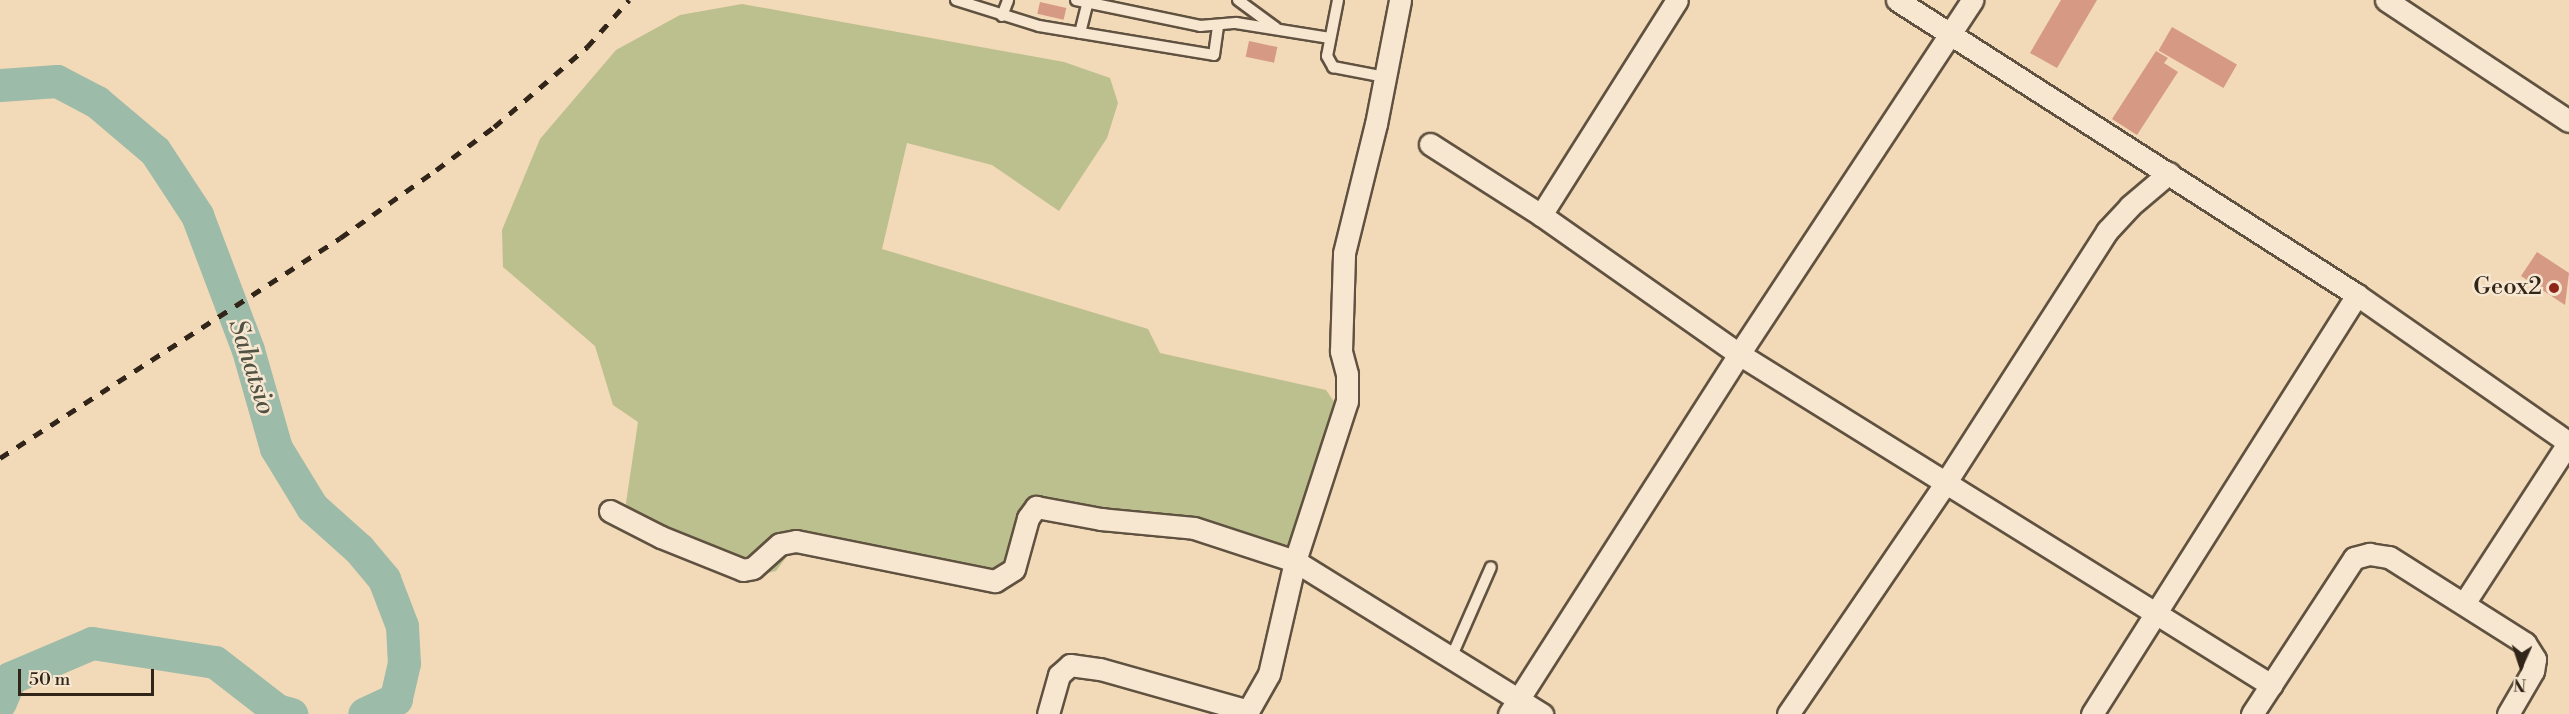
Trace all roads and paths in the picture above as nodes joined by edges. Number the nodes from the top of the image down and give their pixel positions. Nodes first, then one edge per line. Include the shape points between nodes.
1 (956, 0) edge
2 (1008, 0) edge
3 (1238, 0) edge
4 (1338, 0) edge
5 (1400, 0) edge
6 (1677, 0) edge
7 (1897, 0) edge
8 (1972, 0) edge
9 (2386, 0) edge
10 (1083, 1) edge
11 (1002, 16) junction
12 (1218, 25) junction
13 (1278, 30) junction
14 (1080, 33) junction
15 (1949, 34) junction
16 (1330, 38) junction
17 (1385, 77) junction
18 (2569, 121) edge
19 (1430, 144) dead end
20 (2169, 173) junction
21 (1541, 215) junction
22 (2357, 295) junction
23 (1739, 354) junction
24 (2569, 442) edge
25 (1944, 484) junction
26 (610, 511) dead end
27 (1295, 561) junction
28 (1491, 567) dead end
29 (2465, 602) junction
30 (2158, 613) junction
31 (1451, 658) junction
32 (2271, 685) junction
33 (1514, 706) edge
34 (1247, 712) edge
35 (1048, 714) edge
36 (1542, 714) edge
37 (1788, 714) edge
38 (2092, 714) edge
39 (2252, 714) edge
40 (2508, 714) edge

1 - 11 lane
2 - 11 lane
3 - 13 lane
4 - 16 lane
5 - 17 street
6 - 21 street
7 - 15 street
8 - 15 street
9 - 18 street
10 - 12 lane via 1200,26
10 - 14 lane
11 - 14 lane
12 - 13 lane via 1236,23
12 - 14 lane via 1214,55
13 - 16 lane
15 - 20 street
15 - 23 street
16 - 17 lane via 1327,56 1333,67
17 - 27 street via 1344,253 1341,351 1347,374 1347,401
19 - 21 street
20 - 22 street
20 - 25 street via 2107,231
21 - 23 street
22 - 24 street
22 - 30 street
23 - 25 street
23 - 33 street
24 - 29 street
25 - 30 street
25 - 37 street
26 - 27 street via 661,537 743,570 753,568 780,544 796,541 1003,579 1014,569 1032,511 1044,506 1101,519 1194,528
27 - 31 street
27 - 34 street via 1269,674
28 - 31 lane
29 - 32 street via 2389,557 2369,554 2354,558
29 - 40 street via 2525,643 2535,658 2528,683
30 - 32 street
30 - 38 street
31 - 33 street
32 - 39 street
33 - 36 street
34 - 35 street via 1100,669 1070,665 1059,675

